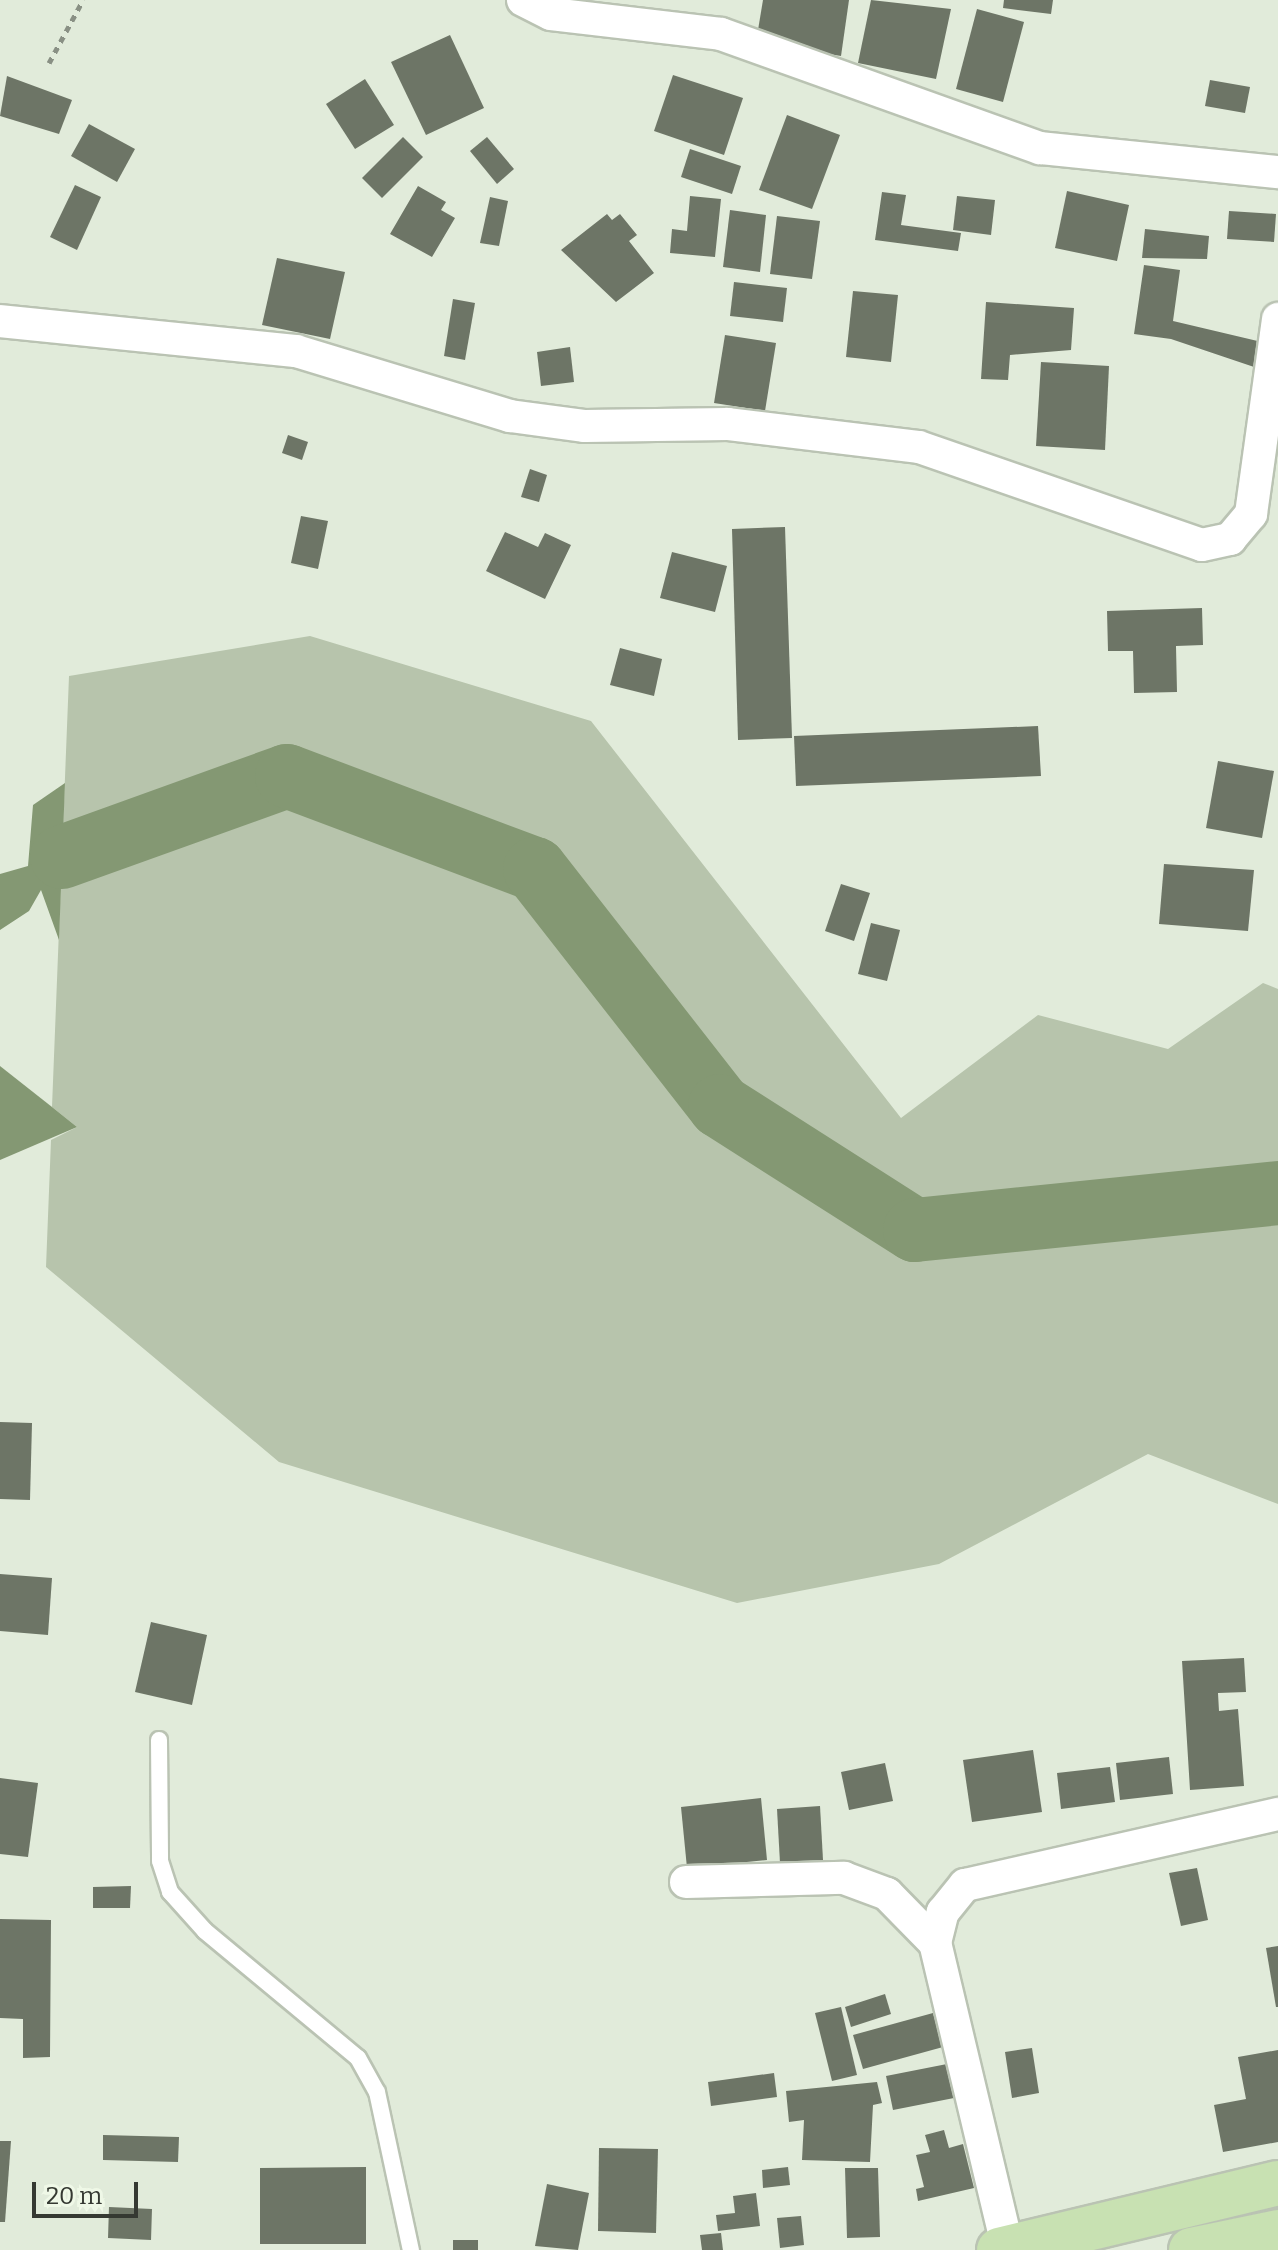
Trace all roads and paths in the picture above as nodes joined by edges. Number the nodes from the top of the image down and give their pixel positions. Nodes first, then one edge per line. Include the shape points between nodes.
1 (83, 0) edge
2 (523, 0) edge
3 (49, 63) dead end
4 (1278, 172) edge
5 (1278, 319) edge
6 (0, 321) edge
7 (159, 1740) dead end
8 (1278, 1814) edge
9 (686, 1882) dead end
10 (935, 1943) junction
11 (1278, 2183) edge
12 (1278, 2232) edge
13 (1085, 2238) edge
14 (1200, 2248) edge
15 (1004, 2249) edge
16 (411, 2250) edge

1 - 3 path
2 - 4 street via 551,14 721,34 1040,148
5 - 6 street via 1251,514 1230,539 1202,545 919,447 728,424 585,426 510,416 296,351
7 - 16 lane via 160,1861 170,1892 205,1931 358,2058 377,2092
8 - 10 street via 965,1885 943,1912
9 - 10 street via 844,1878 887,1894
10 - 15 street
11 - 13 main road
12 - 14 main road
13 - 15 main road

